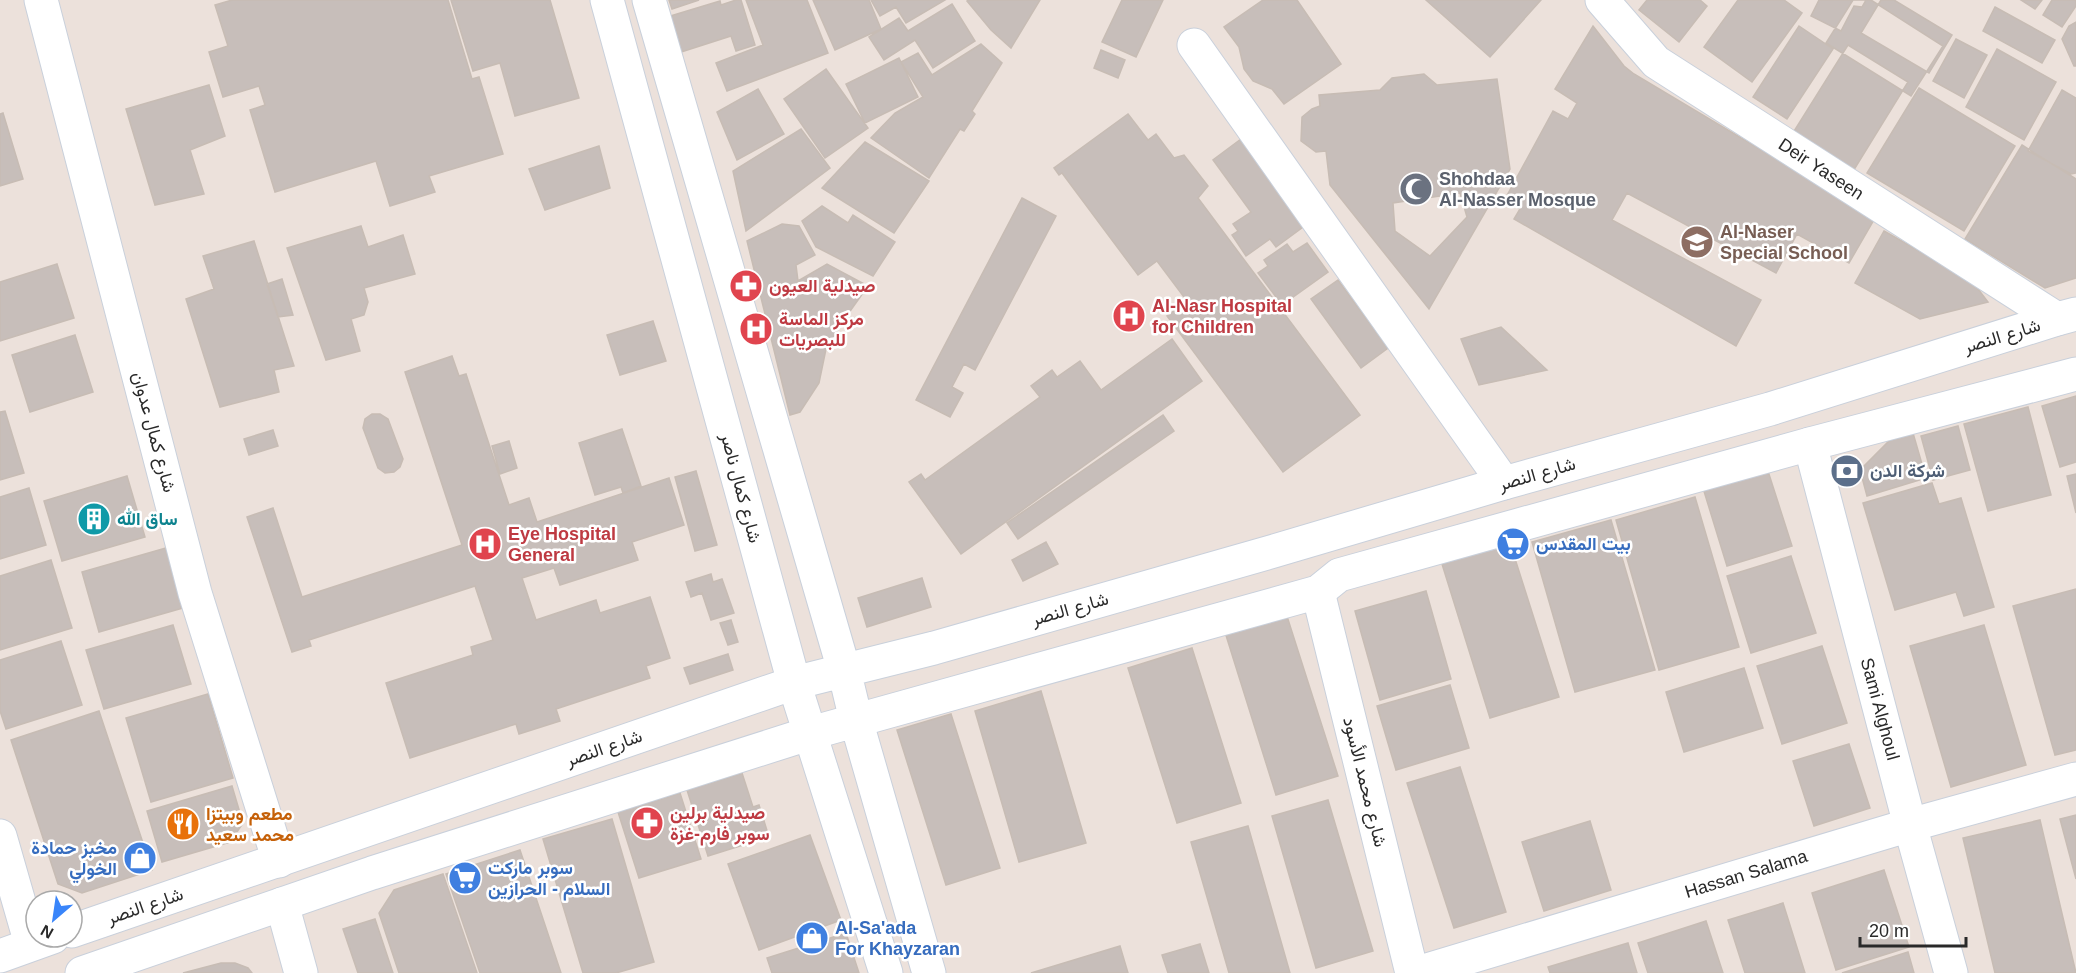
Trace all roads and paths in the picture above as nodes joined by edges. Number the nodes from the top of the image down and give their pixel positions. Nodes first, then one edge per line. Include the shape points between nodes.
1 (40, 0) edge
2 (607, 0) edge
3 (649, 0) edge
4 (1602, 0) edge
5 (1194, 45) dead end
6 (2066, 316) edge
7 (2076, 374) edge
8 (1810, 444) junction
9 (1504, 483) junction
10 (1318, 592) junction
11 (843, 670) junction
12 (794, 683) junction
13 (856, 720) junction
14 (811, 733) junction
15 (2076, 778) edge
16 (1910, 825) junction
17 (0, 836) edge
18 (279, 861) junction
19 (24, 896) edge
20 (282, 904) junction
21 (84, 927) edge
22 (24, 947) edge
23 (0, 956) edge
24 (82, 973) edge
25 (301, 973) edge
26 (886, 973) edge
27 (929, 973) edge
28 (1412, 973) edge
29 (1416, 973) edge
30 (1951, 973) edge

1 - 18 main road, شارع كمال عدوان via 195,593
2 - 12 main road, شارع كمال ناصر
3 - 11 main road
4 - 6 main road, Deir Yaseen via 1656,62
5 - 9 main road
6 - 9 main road, شارع النصر via 1770,409
7 - 8 main road
8 - 10 main road via 1339,575
8 - 16 main road, Sami Alghoul
9 - 11 main road, شارع النصر via 934,648
10 - 13 main road
10 - 28 main road, شارع محمد الأسود
11 - 12 main road, شارع النصر
11 - 13 main road
12 - 14 main road, شارع كمال ناصر
12 - 18 main road, شارع النصر
13 - 14 main road
13 - 27 main road
14 - 20 main road
14 - 26 main road, شارع كمال ناصر
15 - 16 main road, Hassan Salama
16 - 29 main road, Hassan Salama
16 - 30 main road, Sami Alghoul
17 - 19 main road
18 - 21 main road, شارع النصر
20 - 24 main road
20 - 25 main road
22 - 23 main road

